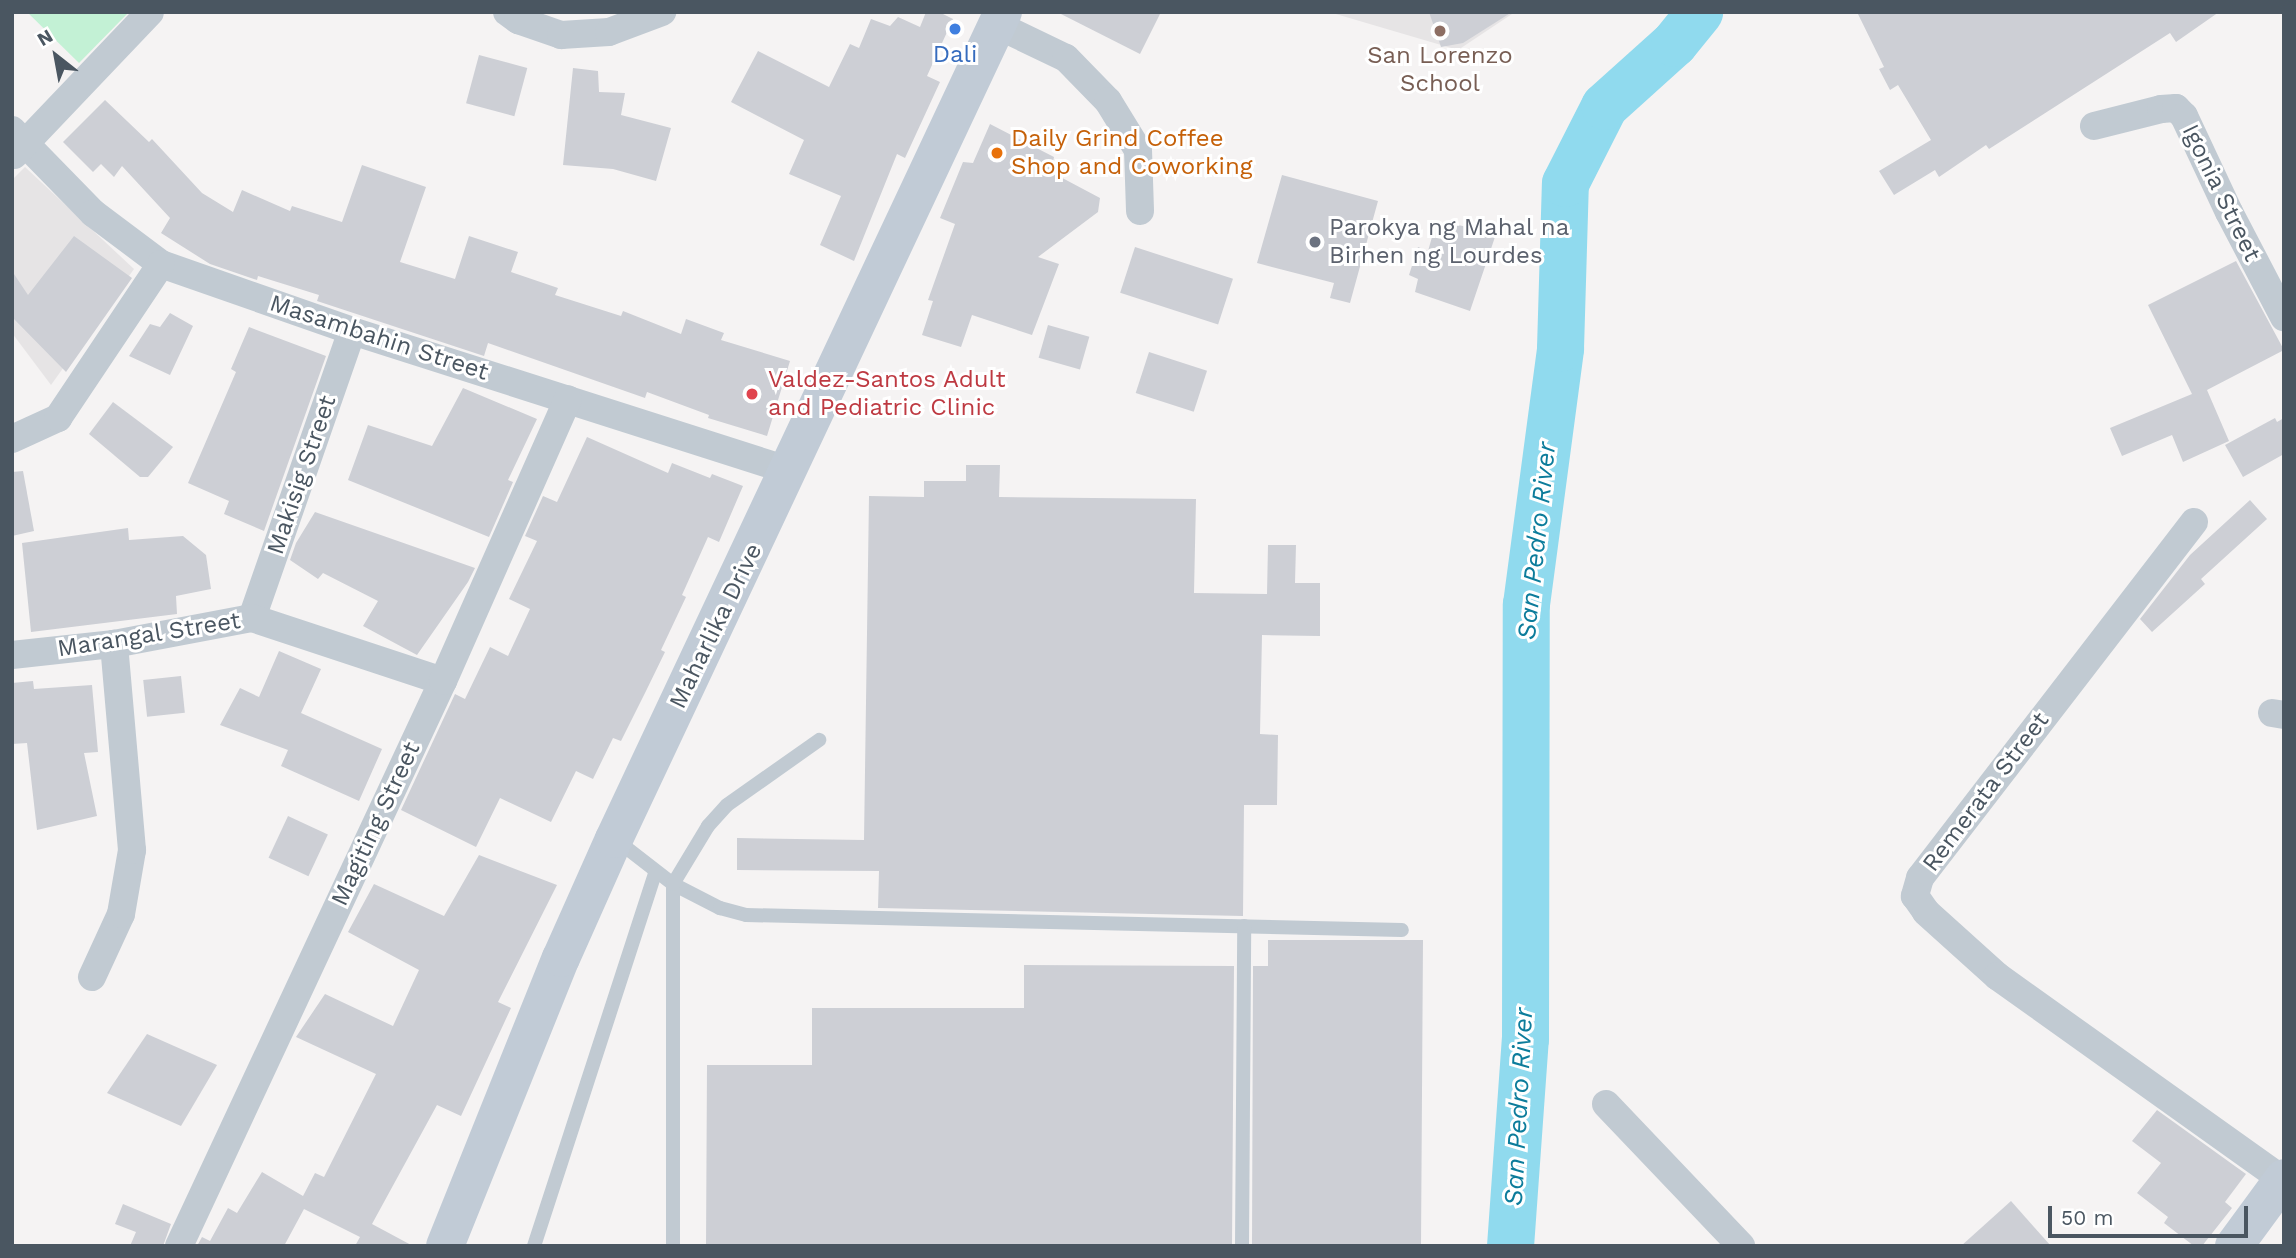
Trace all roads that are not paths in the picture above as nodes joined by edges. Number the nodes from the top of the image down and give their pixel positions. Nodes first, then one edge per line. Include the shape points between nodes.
1 (150, 12) edge
2 (507, 12) edge
3 (662, 12) edge
4 (1000, 18) edge
5 (2094, 126) dead end
6 (17, 144) edge
7 (1140, 211) dead end
8 (161, 264) junction
9 (2284, 317) edge
10 (352, 331) junction
11 (568, 399) junction
12 (12, 439) edge
13 (790, 471) junction
14 (2194, 522) dead end
15 (252, 618) junction
16 (114, 644) junction
17 (12, 656) edge
18 (443, 681) junction
19 (819, 740) dead end
20 (614, 839) junction
21 (655, 873) junction
22 (673, 884) junction
23 (1244, 926) junction
24 (1402, 930) dead end
25 (92, 977) dead end
26 (1606, 1104) dead end
27 (2283, 1179) edge
28 (179, 1246) edge
29 (445, 1246) edge
30 (534, 1246) edge
31 (673, 1246) edge
32 (1242, 1246) edge
33 (1741, 1246) edge
34 (2234, 1246) edge

1 - 6 street
2 - 3 street via 561,35 609,32
4 - 7 street via 1066,58 1108,101 1138,150
4 - 13 street, Maharlika Drive
5 - 9 street, Igonia Street via 2161,109 2176,108 2184,116
6 - 8 street, Masambahin Street via 93,213
8 - 10 street, Masambahin Street
8 - 12 street via 58,418
10 - 11 street, Masambahin Street
10 - 15 street, Makisig Street
11 - 13 street, Masambahin Street
11 - 18 street, Magiting Street
13 - 20 street, Maharlika Drive
14 - 27 street, Remerata Street via 1920,878 1915,896 1926,912 1997,976
15 - 16 street, Marangal Street
15 - 18 street, Marangal Street
16 - 17 street, Marangal Street
16 - 25 street via 132,850 121,914
18 - 28 street, Magiting Street
19 - 22 lane via 727,805 708,825
20 - 21 lane
20 - 29 street, Maharlika Drive
21 - 22 lane
21 - 30 lane
22 - 23 lane via 720,908 746,915
22 - 31 lane
23 - 24 lane
23 - 32 lane
26 - 33 street
27 - 34 street

